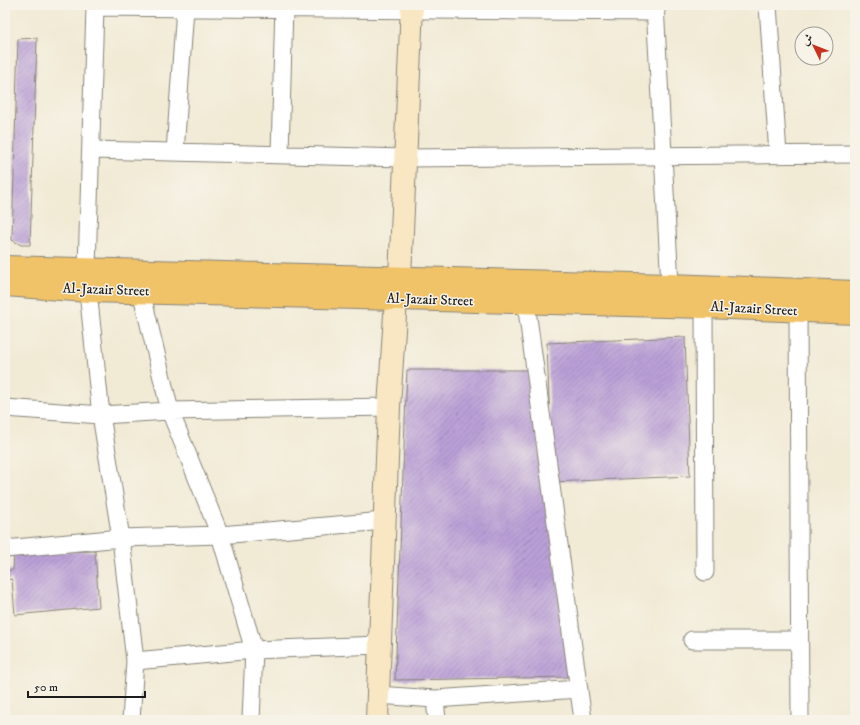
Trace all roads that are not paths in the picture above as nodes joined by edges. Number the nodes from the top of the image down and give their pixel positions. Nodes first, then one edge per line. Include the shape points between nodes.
1 (768, 5) edge
2 (284, 7) edge
3 (412, 7) edge
4 (184, 8) junction
5 (656, 8) edge
6 (91, 150) junction
7 (175, 152) junction
8 (280, 154) junction
9 (855, 154) edge
10 (778, 155) junction
11 (663, 156) junction
12 (405, 158) junction
13 (5, 267) edge
14 (87, 268) junction
15 (400, 278) junction
16 (5, 285) edge
17 (670, 285) junction
18 (88, 291) junction
19 (141, 291) junction
20 (855, 292) edge
21 (396, 299) junction
22 (526, 303) junction
23 (704, 307) junction
24 (798, 311) junction
25 (855, 313) edge
26 (389, 407) junction
27 (5, 408) edge
28 (170, 411) junction
29 (101, 415) junction
30 (384, 521) junction
31 (220, 535) junction
32 (121, 538) junction
33 (5, 549) edge
34 (705, 572) dead end
35 (692, 640) dead end
36 (799, 640) junction
37 (379, 644) junction
38 (254, 650) junction
39 (135, 661) junction
40 (579, 689) junction
41 (378, 695) junction
42 (435, 699) junction
43 (131, 720) edge
44 (251, 720) edge
45 (377, 720) edge
46 (437, 720) edge
47 (583, 720) edge
48 (800, 720) edge

1 - 10 street
2 - 3 street
2 - 4 street
2 - 8 street
3 - 5 street
3 - 12 street
4 - 6 street via 95,7
4 - 7 street
5 - 11 street
6 - 7 street
6 - 14 street
7 - 8 street
8 - 12 street
9 - 10 street
10 - 11 street
11 - 12 street
11 - 17 street
12 - 15 street
13 - 14 main road, Al-Jazair Street
14 - 15 main road, Al-Jazair Street
15 - 17 main road, Al-Jazair Street
16 - 18 main road, Al-Jazair Street
17 - 20 main road, Al-Jazair Street
18 - 19 main road, Al-Jazair Street
18 - 29 street
19 - 21 main road, Al-Jazair Street
19 - 28 street
21 - 22 main road, Al-Jazair Street
21 - 26 street
22 - 23 main road, Al-Jazair Street
22 - 40 street
23 - 24 main road, Al-Jazair Street
23 - 34 street
24 - 25 main road, Al-Jazair Street
24 - 36 street
26 - 28 street
26 - 30 street
27 - 29 street
28 - 29 street
28 - 31 street
29 - 32 street
30 - 31 street
30 - 37 street
31 - 32 street
31 - 38 street
32 - 33 street
32 - 39 street
35 - 36 street
36 - 48 street
37 - 38 street
37 - 41 street
38 - 39 street
38 - 44 street
39 - 43 street
40 - 42 street
40 - 47 street
41 - 42 street
41 - 45 street
42 - 46 street

